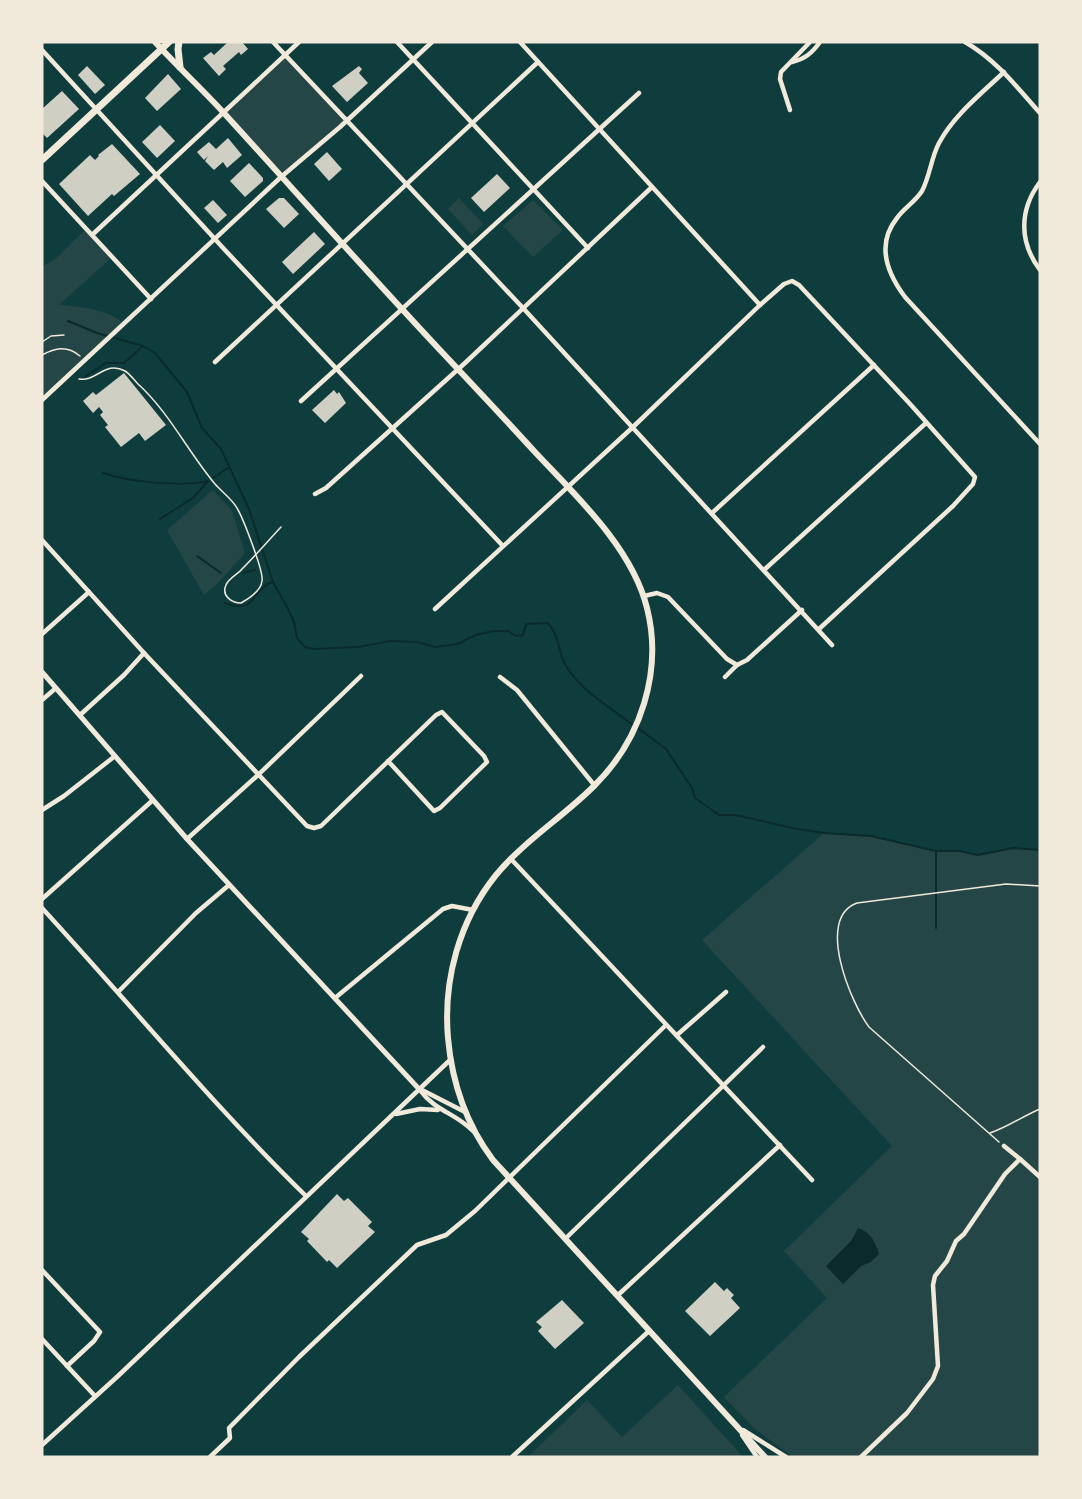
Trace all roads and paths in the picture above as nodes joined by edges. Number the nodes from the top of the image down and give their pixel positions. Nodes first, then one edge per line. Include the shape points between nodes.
1 (156, 42) edge
2 (168, 42) edge
3 (179, 42) edge
4 (273, 42) edge
5 (299, 42) edge
6 (397, 42) edge
7 (432, 42) edge
8 (520, 42) edge
9 (810, 42) edge
10 (820, 42) edge
11 (965, 42) edge
12 (161, 48) junction
13 (42, 50) edge
14 (285, 55) junction
15 (413, 60) junction
16 (538, 62) junction
17 (792, 62) junction
18 (180, 67) junction
19 (1004, 72) junction
20 (639, 93) dead end
21 (96, 109) junction
22 (790, 110) dead end
23 (223, 112) junction
24 (1040, 113) edge
25 (347, 121) junction
26 (473, 124) junction
27 (599, 128) junction
28 (42, 160) edge
29 (156, 175) junction
30 (281, 177) junction
31 (42, 181) edge
32 (1040, 182) edge
33 (408, 185) junction
34 (652, 187) junction
35 (535, 190) junction
36 (92, 235) junction
37 (216, 239) junction
38 (342, 244) junction
39 (588, 248) junction
40 (469, 250) junction
41 (1040, 270) edge
42 (151, 299) junction
43 (277, 305) junction
44 (760, 305) junction
45 (523, 308) junction
46 (403, 310) junction
47 (64, 335) dead end
48 (42, 342) edge
49 (42, 355) edge
50 (85, 361) junction
51 (215, 362) dead end
52 (874, 365) junction
53 (337, 368) junction
54 (458, 369) junction
55 (79, 379) dead end
56 (42, 400) edge
57 (301, 402) dead end
58 (926, 423) junction
59 (633, 427) junction
60 (393, 428) junction
61 (1040, 444) edge
62 (568, 487) junction
63 (315, 494) dead end
64 (712, 513) junction
65 (281, 527) dead end
66 (42, 540) edge
67 (502, 545) junction
68 (764, 570) junction
69 (89, 592) junction
70 (644, 596) junction
71 (435, 609) dead end
72 (802, 610) junction
73 (819, 629) junction
74 (42, 634) edge
75 (832, 645) dead end
76 (144, 653) junction
77 (737, 664) junction
78 (42, 672) edge
79 (361, 676) dead end
80 (500, 677) dead end
81 (725, 677) dead end
82 (56, 688) junction
83 (42, 700) edge
84 (80, 715) junction
85 (115, 756) junction
86 (388, 761) junction
87 (258, 775) junction
88 (595, 786) junction
89 (153, 800) junction
90 (42, 810) edge
91 (187, 839) junction
92 (511, 859) junction
93 (230, 885) junction
94 (1040, 886) edge
95 (43, 897) edge
96 (42, 908) edge
97 (472, 910) junction
98 (118, 991) junction
99 (726, 992) dead end
100 (335, 998) junction
101 (666, 1025) junction
102 (677, 1035) junction
103 (763, 1047) dead end
104 (450, 1060) junction
105 (724, 1086) junction
106 (419, 1089) junction
107 (1040, 1109) edge
108 (440, 1110) junction
109 (465, 1112) junction
110 (393, 1115) junction
111 (474, 1132) junction
112 (989, 1134) junction
113 (780, 1145) junction
114 (1004, 1146) joint
115 (1020, 1159) junction
116 (1040, 1177) edge
117 (508, 1179) junction
118 (813, 1180) dead end
119 (306, 1196) junction
120 (565, 1239) junction
121 (42, 1270) edge
122 (616, 1296) junction
123 (648, 1331) junction
124 (42, 1339) edge
125 (67, 1366) junction
126 (95, 1396) junction
127 (735, 1426) junction
128 (42, 1444) edge
129 (210, 1457) edge
130 (512, 1457) edge
131 (757, 1457) edge
132 (765, 1457) edge
133 (786, 1457) edge
134 (861, 1457) edge

1 - 12 main road
2 - 12 main road
3 - 18 main road
4 - 14 street
5 - 14 street
6 - 15 street
7 - 15 street
8 - 16 street
9 - 17 street
10 - 17 street via 802,60
11 - 19 street
12 - 18 main road
12 - 21 main road
13 - 21 street
14 - 23 street
14 - 25 street
15 - 25 street
15 - 26 street
16 - 26 street
16 - 27 street
17 - 22 street via 781,72 780,79
18 - 23 main road
19 - 24 street
19 - 61 street via 946,130 922,191 890,229 885,255 894,282 905,297
20 - 27 street
21 - 28 main road
21 - 29 street
23 - 29 street
23 - 30 main road
25 - 30 street
25 - 33 street
26 - 33 street
26 - 35 street
27 - 34 street
27 - 35 street
29 - 36 street
29 - 37 street
30 - 37 street
30 - 38 main road
31 - 36 street
32 - 41 street via 1026,206 1024,224 1027,246
33 - 38 street
33 - 40 street
34 - 39 street
34 - 44 street
35 - 39 street
35 - 40 street
36 - 42 street
37 - 42 street
37 - 43 street
38 - 43 street
38 - 46 main road
39 - 45 street
40 - 45 street
40 - 46 street
42 - 50 street
43 - 51 street
43 - 53 street
44 - 52 street via 792,281
44 - 59 street
45 - 54 street
45 - 59 street
46 - 53 street
46 - 54 main road
47 - 48 path
49 - 50 path via 67,349
50 - 56 street
52 - 58 street
52 - 64 street
53 - 57 street
53 - 60 street
54 - 60 street
54 - 62 main road
55 - 65 path via 87,380 106,368 128,373 153,397 216,485 236,505 246,529 263,579 258,591 236,603 226,596 225,586 242,569
58 - 68 street
58 - 73 street via 971,471 975,477 973,484
59 - 62 street
59 - 64 street
60 - 63 street
60 - 67 street
62 - 67 street
62 - 70 main road via 620,550
64 - 68 street
66 - 69 street
67 - 71 street
68 - 72 street
69 - 74 street
69 - 76 street
70 - 77 street via 657,593 668,597 727,659
70 - 88 main road via 653,653 645,700 616,761
72 - 73 street
72 - 77 street via 747,660
73 - 75 street
76 - 84 street
76 - 87 street
77 - 81 street
78 - 82 street
79 - 87 street
80 - 88 street via 517,690
82 - 83 street
82 - 84 street
84 - 85 street
85 - 89 street
85 - 90 street
86 - 86 street via 434,811 487,762 442,712
86 - 87 street via 321,826 312,828 303,824
87 - 91 street
88 - 92 main road
89 - 91 street
89 - 95 street
91 - 93 street
92 - 97 main road
92 - 101 street
93 - 98 street
93 - 100 street
94 - 112 path via 1006,884 857,903 848,908 838,928 837,942 847,982 869,1027
96 - 98 street
97 - 100 street via 452,906 442,909
97 - 104 main road via 449,983
98 - 119 street via 235,1124
99 - 102 street
100 - 106 street
101 - 102 street
101 - 117 street
102 - 105 street
103 - 105 street
104 - 106 street
104 - 109 main road
105 - 113 street
105 - 120 street
106 - 108 street
106 - 109 street
106 - 110 street
107 - 112 path
108 - 110 street via 420,1109
108 - 111 street via 465,1122
109 - 111 main road
110 - 119 street
111 - 117 main road
112 - 114 path
113 - 118 street
113 - 122 street
114 - 115 street
115 - 116 street
115 - 134 street via 956,1241 935,1276 938,1366 933,1379 907,1413
117 - 120 main road
117 - 129 street via 446,1235 417,1245 229,1428 230,1438
119 - 126 street
120 - 122 main road
121 - 125 street via 99,1332
122 - 123 main road
123 - 127 main road
123 - 130 street
124 - 125 street
125 - 126 street
126 - 128 street
127 - 131 street
127 - 132 main road
127 - 133 street

